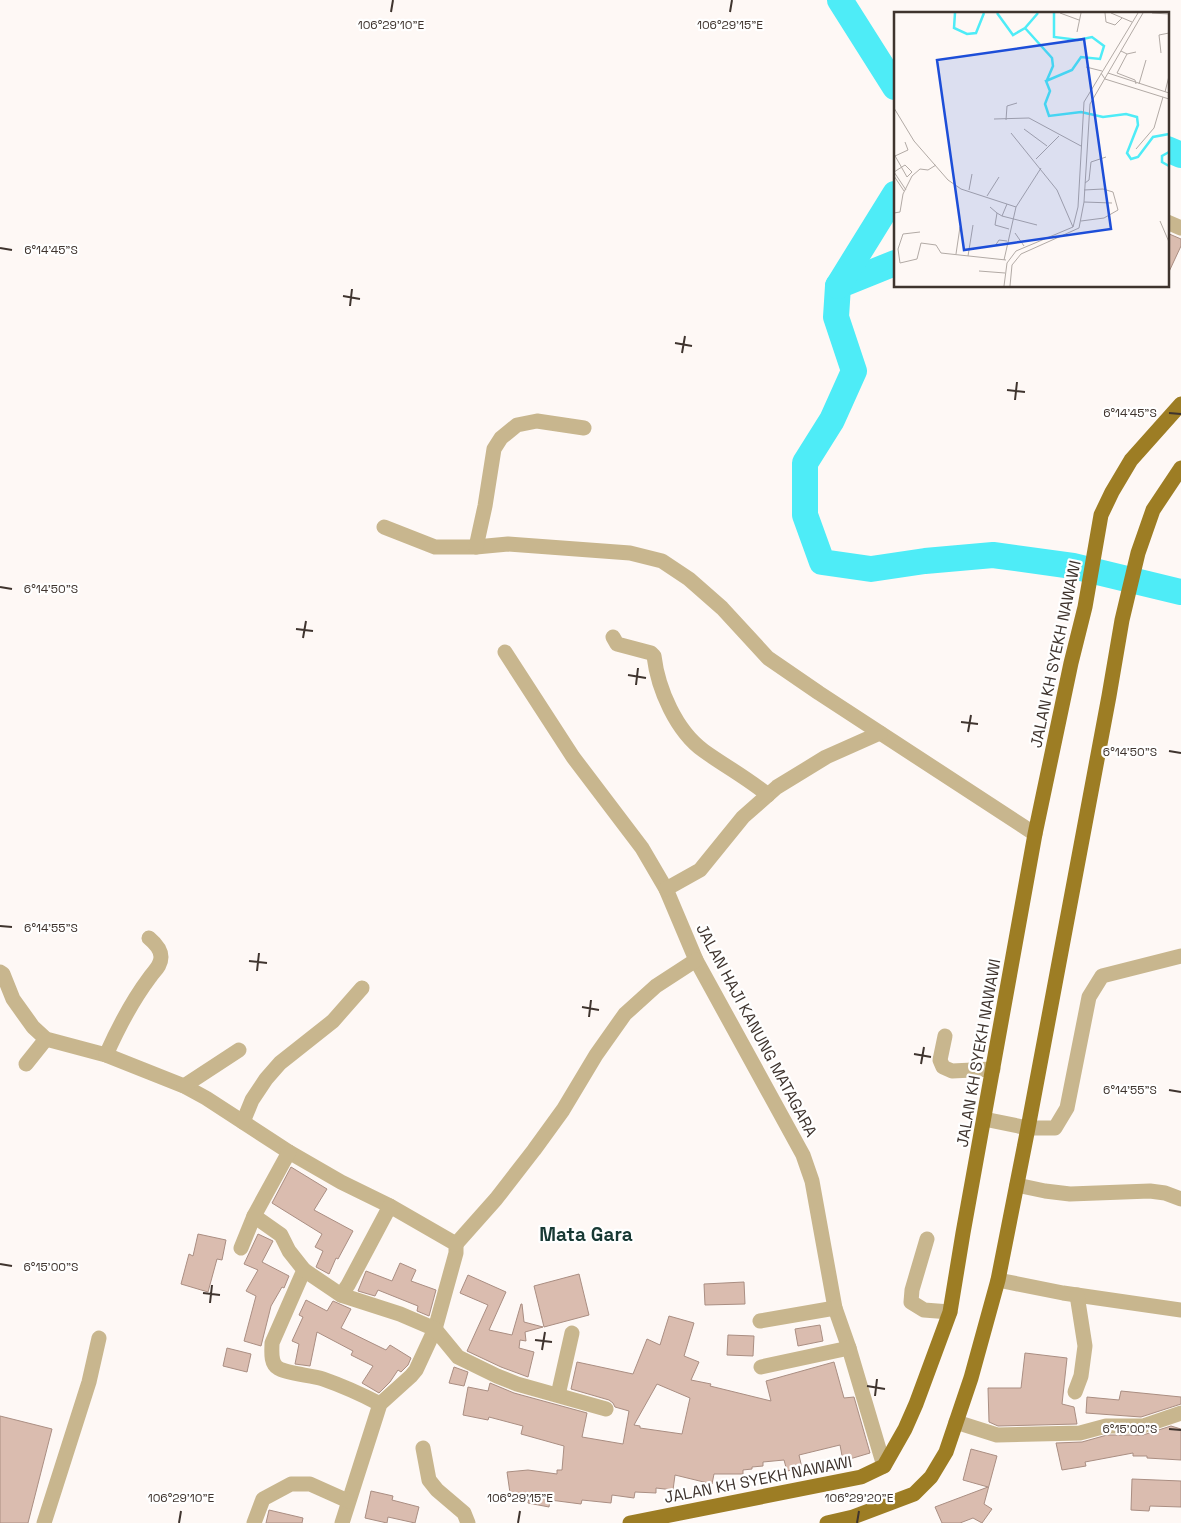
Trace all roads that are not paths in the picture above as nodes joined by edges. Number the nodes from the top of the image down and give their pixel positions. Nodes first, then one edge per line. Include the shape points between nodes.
1 (1168, 222) edge
2 (1181, 228) edge
3 (1181, 404) edge
4 (584, 428) dead end
5 (1181, 468) edge
6 (384, 527) dead end
7 (476, 547) junction
8 (613, 636) dead end
9 (505, 652) dead end
10 (880, 733) junction
11 (768, 795) junction
12 (1035, 834) junction
13 (666, 889) junction
14 (150, 938) dead end
15 (1181, 956) edge
16 (696, 960) junction
17 (0, 972) edge
18 (362, 988) dead end
19 (945, 1036) dead end
20 (46, 1039) junction
21 (239, 1050) dead end
22 (106, 1055) junction
23 (26, 1064) dead end
24 (993, 1069) junction
25 (184, 1086) junction
26 (984, 1119) junction
27 (243, 1122) junction
28 (1028, 1128) junction
29 (289, 1152) junction
30 (1017, 1185) junction
31 (1181, 1199) edge
32 (390, 1206) junction
33 (254, 1216) junction
34 (927, 1239) dead end
35 (456, 1244) junction
36 (241, 1248) dead end
37 (304, 1270) junction
38 (998, 1280) junction
39 (341, 1295) junction
40 (1077, 1295) junction
41 (835, 1308) junction
42 (1181, 1310) edge
43 (950, 1312) junction
44 (760, 1321) dead end
45 (435, 1329) junction
46 (572, 1333) dead end
47 (99, 1338) dead end
48 (849, 1348) junction
49 (760, 1367) dead end
50 (1075, 1392) dead end
51 (558, 1395) junction
52 (380, 1404) junction
53 (606, 1409) dead end
54 (1181, 1414) edge
55 (956, 1422) junction
56 (423, 1448) dead end
57 (884, 1466) junction
58 (348, 1501) junction
59 (44, 1523) edge
60 (254, 1523) edge
61 (342, 1523) edge
62 (468, 1523) edge
63 (630, 1523) edge
64 (827, 1523) edge

1 - 2 street
3 - 12 main road, JALAN KH SYEKH NAWAWI via 1131,460 1101,515 1085,607
4 - 7 street via 537,421 517,424 501,438 494,449
5 - 28 main road via 1153,510 1138,553 1122,620
6 - 7 street via 434,547
7 - 10 street via 508,544 605,551 662,561 722,608 768,658
8 - 11 street via 617,644 652,653 663,694 683,732 702,750
9 - 13 street, JALAN HAJI KANUNG MATAGARA via 573,757 642,848
10 - 11 street via 826,757
10 - 12 street
11 - 13 street via 743,818 700,870
12 - 24 main road, JALAN KH SYEKH NAWAWI
13 - 16 street, JALAN HAJI KANUNG MATAGARA
14 - 22 street via 161,956 160,964 126,1015
15 - 28 street via 1102,976 1089,997 1067,1108 1055,1128
16 - 35 street via 656,986 626,1014 534,1150
16 - 41 street, JALAN HAJI KANUNG MATAGARA via 803,1155 812,1181
17 - 20 street via 13,998 33,1027
18 - 27 street via 334,1021 280,1063 252,1100
19 - 24 street via 940,1060 943,1068 952,1071
20 - 22 street
20 - 23 street
21 - 25 street
22 - 25 street
24 - 26 main road, JALAN KH SYEKH NAWAWI
25 - 27 street
26 - 28 street
26 - 43 main road, JALAN KH SYEKH NAWAWI
27 - 29 street
28 - 30 main road
29 - 32 street
29 - 33 street
30 - 31 street via 1070,1194 1150,1191
30 - 38 main road
32 - 35 street
32 - 39 street
33 - 36 street
33 - 37 street via 281,1235
34 - 43 street via 911,1302 924,1310
35 - 45 street
37 - 39 street
37 - 52 street via 272,1343 274,1363 280,1369 354,1390
38 - 40 street
38 - 55 main road
39 - 45 street
40 - 42 street
40 - 50 street via 1085,1346
41 - 44 street
41 - 48 street, JALAN HAJI KANUNG MATAGARA
43 - 57 main road, JALAN KH SYEKH NAWAWI via 916,1404
45 - 51 street via 458,1357 468,1363 517,1384
45 - 52 street via 411,1376
46 - 51 street
47 - 59 street via 89,1382
48 - 49 street
48 - 57 street, JALAN HAJI KANUNG MATAGARA
51 - 53 street
52 - 58 street
54 - 55 street via 1143,1426 1106,1426 1080,1432 1041,1434 997,1435
55 - 64 main road via 946,1452 931,1477 914,1494 853,1517
56 - 62 street via 429,1480 464,1513
57 - 63 main road, JALAN KH SYEKH NAWAWI via 861,1477
58 - 60 street via 310,1484 291,1484 263,1499
58 - 61 street

